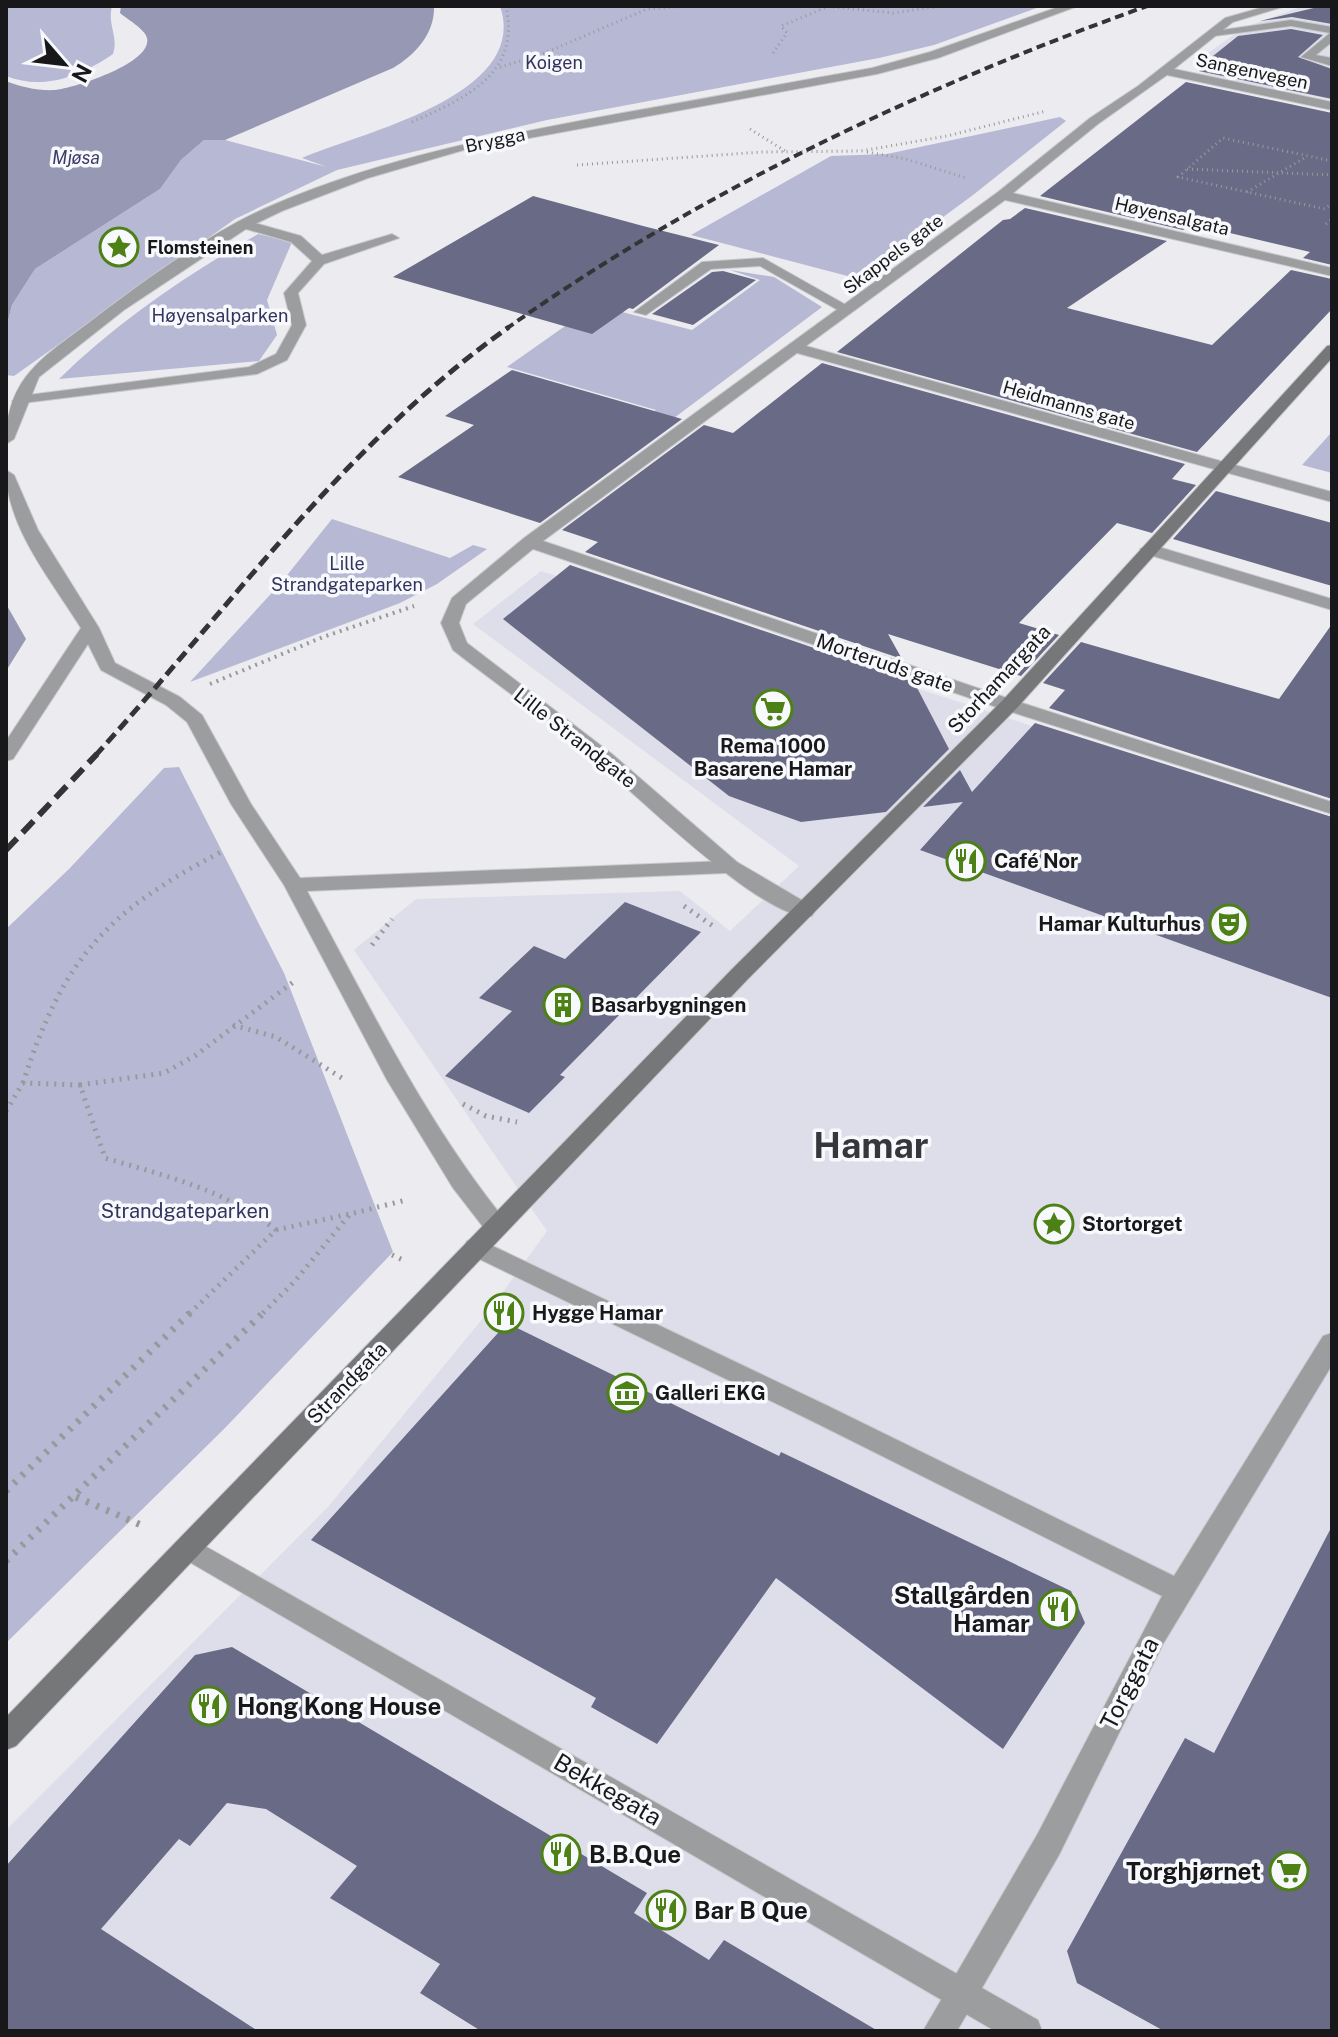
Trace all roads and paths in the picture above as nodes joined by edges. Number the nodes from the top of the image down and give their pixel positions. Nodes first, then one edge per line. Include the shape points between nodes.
1 (506, 6) edge
2 (688, 6) edge
3 (942, 6) edge
4 (1072, 6) edge
5 (1280, 6) edge
6 (824, 7) edge
7 (1332, 30) edge
8 (1214, 32) junction
9 (1332, 36) edge
10 (772, 54) dead end
11 (1332, 62) edge
12 (499, 67) junction
13 (1164, 71) junction
14 (1332, 106) edge
15 (1058, 108) dead end
16 (409, 123) dead end
17 (747, 127) dead end
18 (786, 151) junction
19 (850, 152) junction
20 (1307, 156) junction
21 (1332, 161) edge
22 (572, 165) dead end
23 (1187, 169) junction
24 (1281, 175) junction
25 (1332, 175) edge
26 (1247, 192) junction
27 (1003, 195) junction
28 (1332, 203) edge
29 (1325, 209) junction
30 (1332, 211) edge
31 (1332, 219) edge
32 (244, 224) junction
33 (1326, 224) dead end
34 (392, 238) dead end
35 (319, 261) junction
36 (1332, 272) edge
37 (848, 310) junction
38 (641, 312) dead end
39 (796, 348) junction
40 (1332, 349) edge
41 (20, 401) junction
42 (6, 439) edge
43 (1223, 469) junction
44 (6, 475) edge
45 (1332, 497) edge
46 (530, 542) junction
47 (1149, 549) junction
48 (458, 602) junction
49 (1332, 605) edge
50 (90, 628) junction
51 (173, 701) junction
52 (1009, 705) junction
53 (6, 755) edge
54 (1332, 808) edge
55 (231, 847) dead end
56 (726, 867) junction
57 (294, 885) junction
58 (671, 903) dead end
59 (805, 911) junction
60 (402, 913) dead end
61 (713, 926) dead end
62 (370, 950) dead end
63 (296, 980) dead end
64 (232, 1025) junction
65 (688, 1028) joint
66 (345, 1080) dead end
67 (23, 1083) junction
68 (80, 1085) junction
69 (456, 1096) dead end
70 (6, 1111) edge
71 (517, 1122) dead end
72 (406, 1200) dead end
73 (350, 1214) junction
74 (496, 1226) junction
75 (276, 1230) junction
76 (476, 1247) junction
77 (1332, 1343) edge
78 (6, 1491) edge
79 (76, 1497) junction
80 (141, 1525) dead end
81 (189, 1548) junction
82 (6, 1561) edge
83 (1181, 1592) junction
84 (6, 1737) edge
85 (961, 1993) junction
86 (939, 2031) edge
87 (1026, 2031) edge

1 - 12 path via 513,34
2 - 12 path via 647,9
3 - 6 path via 893,13
4 - 32 street, Brygga via 873,71 462,146 363,175
5 - 8 street, Skappels gate via 1229,20
6 - 10 path via 781,26 787,33
7 - 8 street via 1291,23
8 - 13 street, Skappels gate
9 - 11 street via 1307,57
12 - 16 path via 464,96
13 - 14 street, Sangenvegen
13 - 27 street, Skappels gate
15 - 19 path via 947,136
17 - 18 path
18 - 19 path
18 - 22 path
19 - 27 path via 906,159
20 - 21 path
20 - 23 path via 1223,138
20 - 24 path
23 - 24 path
23 - 26 path via 1178,177
24 - 25 path
24 - 26 path
26 - 29 path
27 - 36 street, Høyensalgata
27 - 37 street, Skappels gate
28 - 29 path
29 - 30 path
31 - 33 path
32 - 35 street via 290,235 309,246
32 - 41 street, Brygga via 119,307 32,375
34 - 35 street
35 - 41 street via 291,293 299,325 282,357 252,371
37 - 38 street via 763,262 707,265
37 - 39 street, Skappels gate
39 - 43 street, Heidmanns gate
39 - 46 street, Skappels gate
40 - 43 main road, Storhamargata
41 - 42 street, Brygga
43 - 45 street, Heidmanns gate
43 - 47 main road, Storhamargata
44 - 50 street via 30,530
46 - 48 street
46 - 52 street, Morteruds gate
47 - 49 street
47 - 52 main road, Storhamargata
48 - 51 path via 413,606 338,631
48 - 56 street, Lille Strandgate via 450,623 459,646 623,773
50 - 51 street via 107,666
50 - 53 street
51 - 57 street via 195,719 241,804
52 - 54 street, Morteruds gate
52 - 59 main road, Storhamargata
55 - 67 path via 137,900 100,932 62,988
56 - 57 street
56 - 59 street, Lille Strandgate via 759,890
57 - 74 street via 398,1080 466,1189
58 - 61 path via 685,906
59 - 65 main road, Storhamargata
60 - 62 path via 377,934
63 - 64 path
64 - 66 path via 276,1037
64 - 68 path via 164,1073
65 - 74 main road, Strandgata
67 - 68 path
67 - 70 path
68 - 75 path via 105,1158 208,1190 257,1212
69 - 71 path via 486,1116
72 - 73 path
73 - 75 path
73 - 79 path via 295,1281
74 - 76 main road, Strandgata
75 - 78 path
76 - 81 main road, Strandgata
76 - 83 street
77 - 83 street, Torggata
79 - 80 path
79 - 82 path
81 - 84 main road, Strandgata
81 - 85 street, Bekkegata
83 - 85 street, Torggata via 1153,1635 1048,1845
85 - 86 street, Torggata
85 - 87 street, Bekkegata

